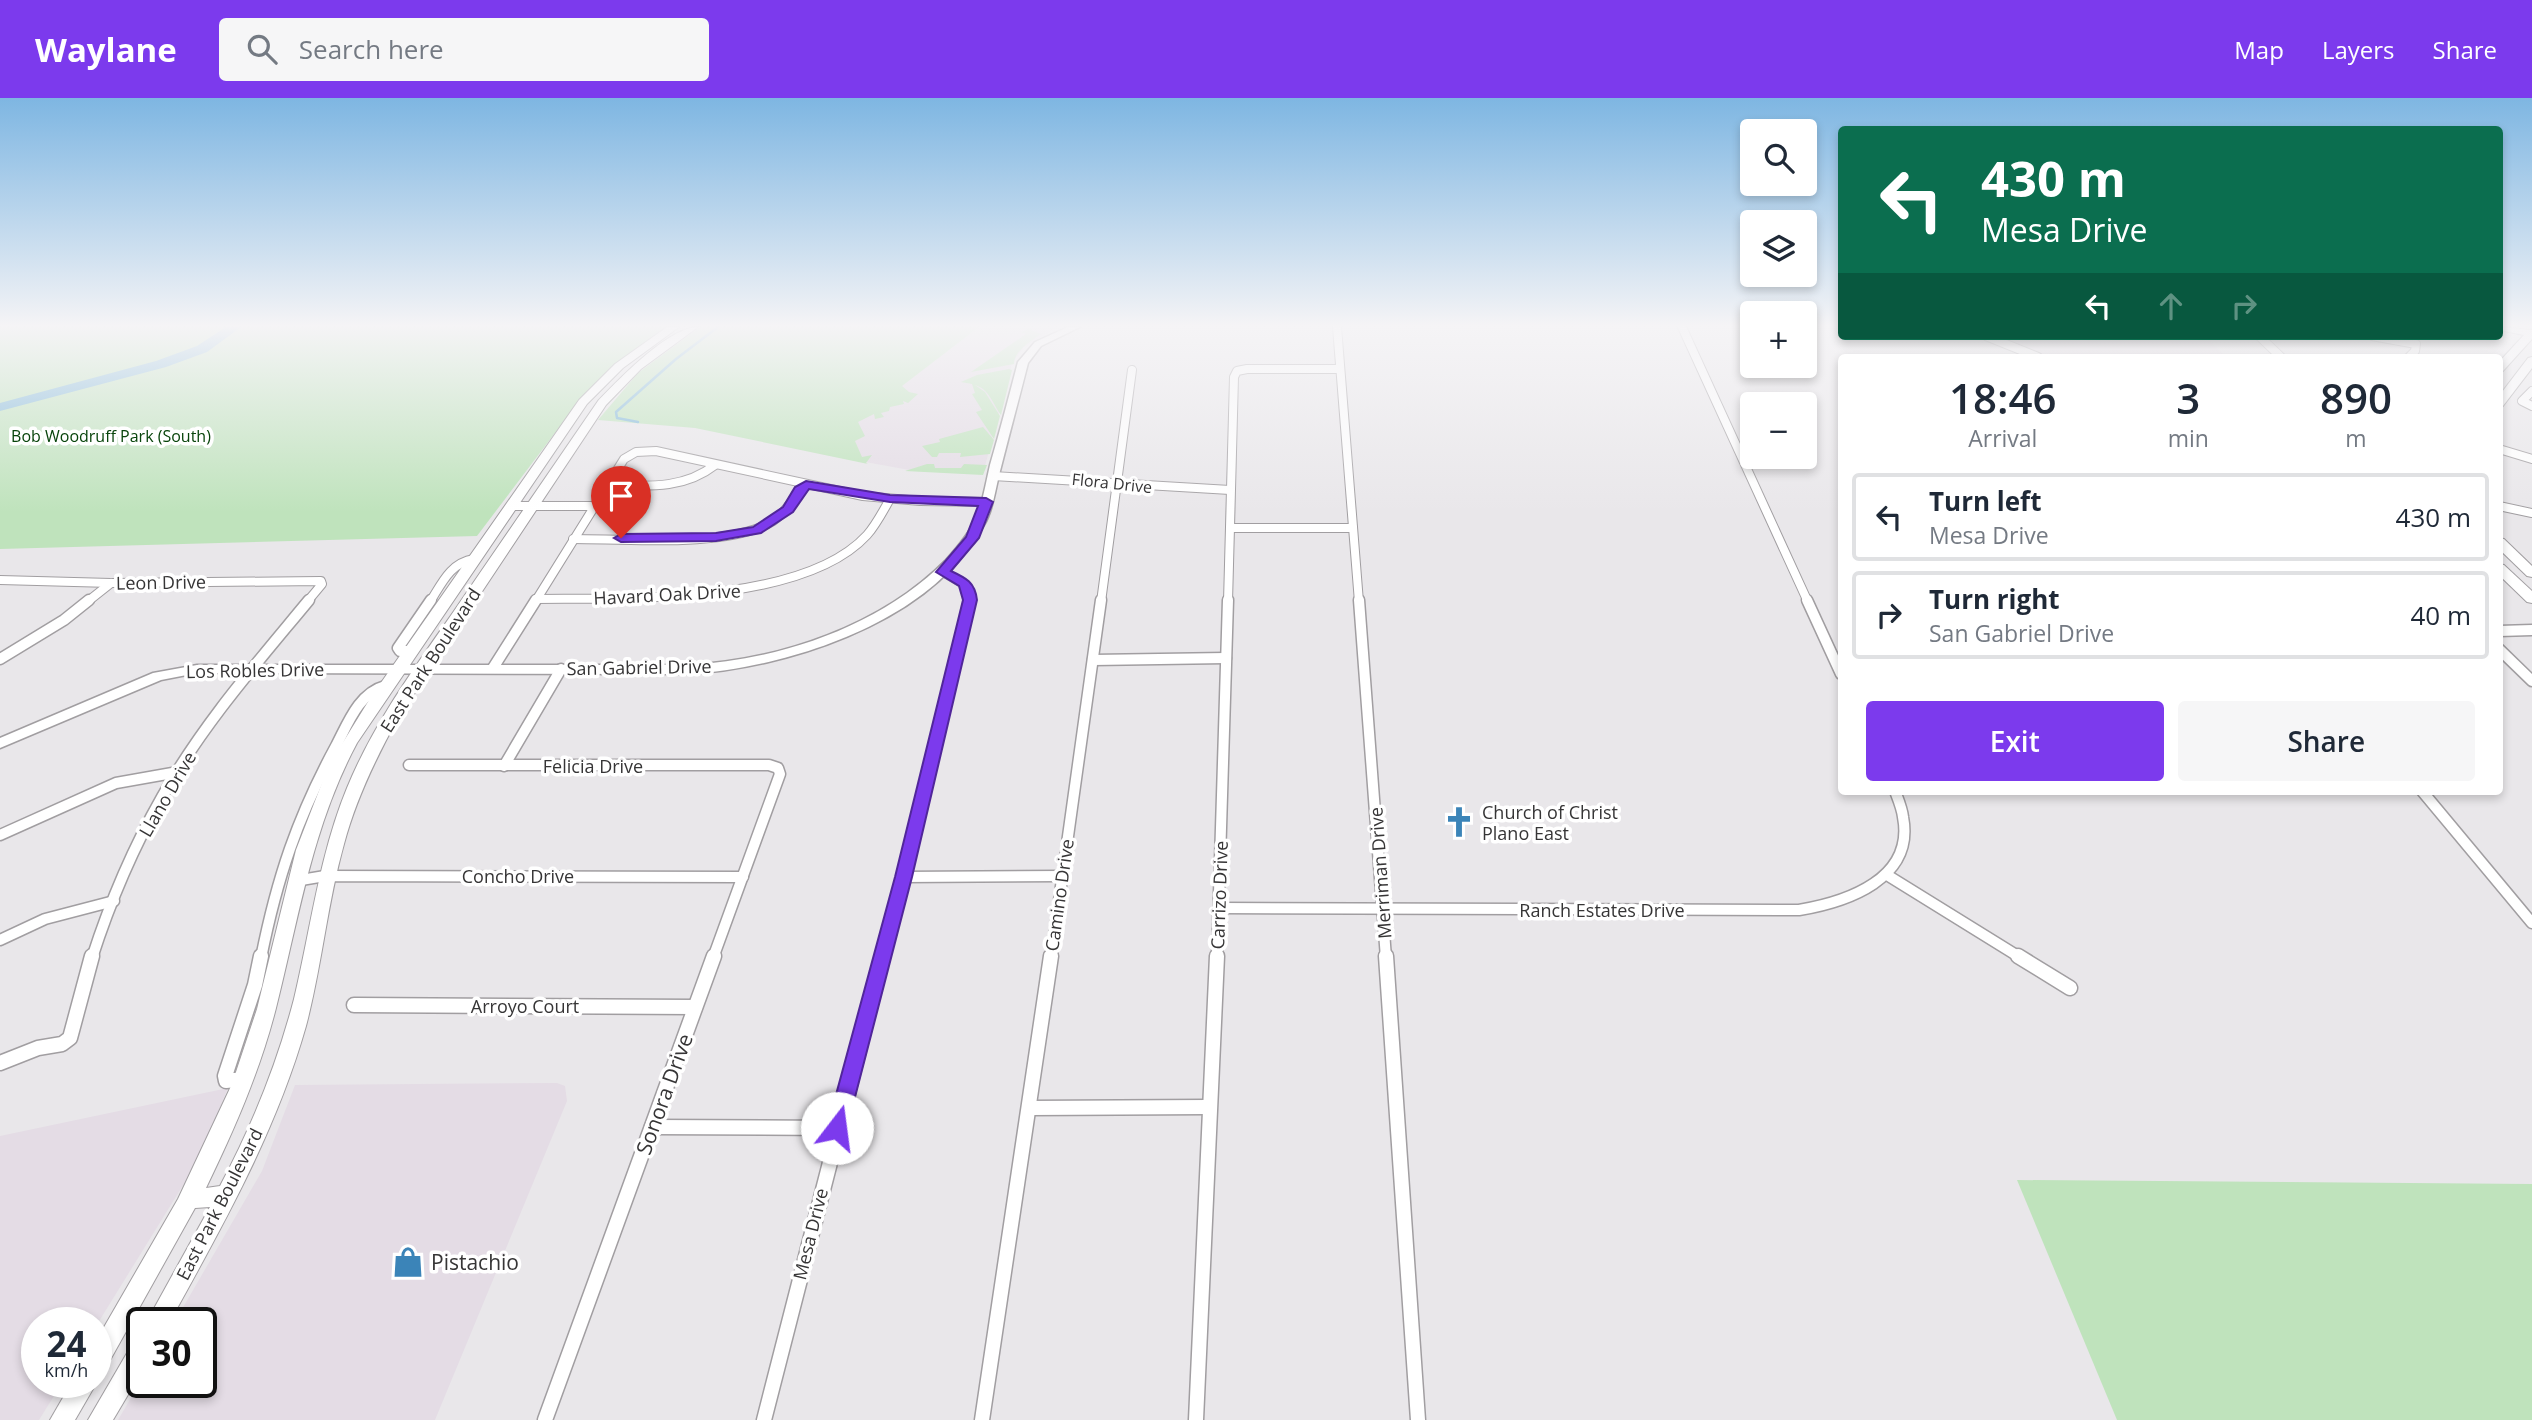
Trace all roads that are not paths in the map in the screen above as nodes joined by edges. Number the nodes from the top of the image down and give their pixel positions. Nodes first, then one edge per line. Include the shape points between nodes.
1 (595, 389) edge
2 (616, 389) edge
3 (1016, 389) edge
4 (1129, 389) edge
5 (1234, 389) edge
6 (1342, 389) edge
7 (1710, 389) edge
8 (2532, 391) edge
9 (2532, 406) edge
10 (2503, 450) edge
11 (2532, 459) edge
12 (715, 465) junction
13 (993, 476) junction
14 (1115, 482) junction
15 (607, 485) junction
16 (806, 485) junction
17 (1230, 490) junction
18 (890, 499) junction
19 (986, 502) junction
20 (511, 506) junction
21 (532, 506) junction
22 (593, 506) junction
23 (2503, 507) edge
24 (2532, 513) edge
25 (1231, 528) junction
26 (1353, 528) junction
27 (573, 539) junction
28 (2503, 546) edge
29 (943, 572) junction
30 (2503, 572) edge
31 (2532, 573) edge
32 (0, 580) edge
33 (321, 581) joint
34 (111, 583) junction
35 (536, 599) junction
36 (2532, 599) edge
37 (2532, 630) edge
38 (2503, 631) edge
39 (2503, 653) edge
40 (1226, 658) junction
41 (0, 659) edge
42 (1093, 660) junction
43 (1838, 667) edge
44 (253, 668) junction
45 (399, 668) junction
46 (422, 668) junction
47 (493, 668) junction
48 (561, 670) junction
49 (2532, 681) edge
50 (385, 686) junction
51 (0, 743) edge
52 (409, 765) dead end
53 (504, 766) junction
54 (778, 768) joint
55 (178, 772) junction
56 (1897, 795) edge
57 (2425, 795) edge
58 (0, 835) edge
59 (1887, 875) junction
60 (326, 876) junction
61 (1061, 876) junction
62 (743, 877) junction
63 (903, 877) junction
64 (294, 881) junction
65 (114, 901) junction
66 (1219, 908) junction
67 (1383, 910) junction
68 (2532, 923) edge
69 (0, 940) edge
70 (2070, 988) dead end
71 (354, 1005) dead end
72 (695, 1007) junction
73 (0, 1063) edge
74 (244, 1079) junction
75 (1208, 1107) junction
76 (1030, 1108) junction
77 (652, 1127) junction
78 (837, 1128) junction
79 (228, 1195) junction
80 (191, 1199) junction
81 (166, 1307) edge
82 (112, 1335) edge
83 (126, 1376) edge
84 (75, 1398) edge
85 (62, 1420) edge
86 (100, 1420) edge
87 (545, 1420) edge
88 (764, 1420) edge
89 (982, 1420) edge
90 (1196, 1420) edge
91 (1418, 1420) edge

1 - 20 main road, East Park Boulevard
2 - 21 main road, East Park Boulevard
3 - 13 street, San Gabriel Drive
4 - 14 street, Camino Drive
5 - 17 street, Carrizo Drive
6 - 26 street, Merriman Drive
7 - 43 street
8 - 9 street via 2523,403
10 - 11 street
12 - 15 street via 688,483
12 - 15 street via 656,451 636,452 624,458
12 - 16 street
13 - 14 street, Flora Drive
13 - 19 street, San Gabriel Drive
14 - 17 street, Flora Drive via 1172,490
14 - 42 street, Camino Drive
15 - 22 street
16 - 18 street
16 - 27 street via 780,516 756,530 716,537
17 - 25 street, Carrizo Drive
18 - 19 street
18 - 35 street, Havard Oak Drive via 870,531 848,550 807,571 764,585 701,596
19 - 29 street, San Gabriel Drive via 972,538
20 - 21 street
20 - 45 main road, East Park Boulevard
21 - 22 street
21 - 46 main road, East Park Boulevard
22 - 27 street
23 - 24 street
25 - 26 street
25 - 40 street, Carrizo Drive
26 - 67 street, Merriman Drive
27 - 35 street
28 - 31 main road
29 - 48 street, San Gabriel Drive via 877,617 782,653 707,668
29 - 63 street, Mesa Drive via 964,583 970,600
30 - 36 main road
32 - 34 street, Leon Drive
33 - 34 street, Leon Drive
33 - 44 street, Llano Drive
34 - 41 street via 64,620
35 - 47 street
37 - 38 street
39 - 49 street
40 - 42 street
40 - 66 street, Carrizo Drive
42 - 61 street, Camino Drive
44 - 45 street, Los Robles Drive
44 - 51 street, Los Robles Drive via 197,669 158,677
44 - 55 street, Llano Drive
45 - 46 street, San Gabriel Drive
45 - 50 main road, East Park Boulevard
46 - 47 street, San Gabriel Drive
46 - 60 main road, East Park Boulevard via 359,777
47 - 48 street, San Gabriel Drive
48 - 53 street
50 - 64 main road, East Park Boulevard via 326,788
50 - 74 street, East Park Boulevard via 371,690 352,715 284,859 255,985 225,1076 226,1081
52 - 53 street, Felicia Drive
53 - 54 street, Felicia Drive
54 - 62 street, Sonora Drive via 780,774
55 - 58 street via 116,783
55 - 65 street, Llano Drive via 149,820
56 - 59 street, Ranch Estates Drive via 1905,841
57 - 68 street
59 - 67 street, Ranch Estates Drive via 1848,900 1799,910
59 - 70 street
60 - 62 street, Concho Drive
60 - 64 street, Concho Drive
60 - 79 main road, East Park Boulevard via 295,1028 263,1118
61 - 63 street
61 - 76 street, Camino Drive
62 - 72 street, Sonora Drive
63 - 78 street, Mesa Drive
64 - 74 main road, East Park Boulevard via 266,1010
65 - 69 street via 45,919
65 - 73 street, Llano Drive via 89,966 71,1038
66 - 67 street, Ranch Estates Drive
66 - 75 street, Carrizo Drive
67 - 91 street, Merriman Drive
71 - 72 street, Arroyo Court
72 - 77 street, Sonora Drive
74 - 80 main road, East Park Boulevard
75 - 76 street
75 - 90 street, Carrizo Drive
76 - 89 street, Camino Drive
77 - 78 street
77 - 87 street, Sonora Drive
78 - 88 street, Mesa Drive
79 - 80 main road
79 - 81 main road, East Park Boulevard
80 - 82 main road, East Park Boulevard
83 - 86 main road
84 - 85 main road

